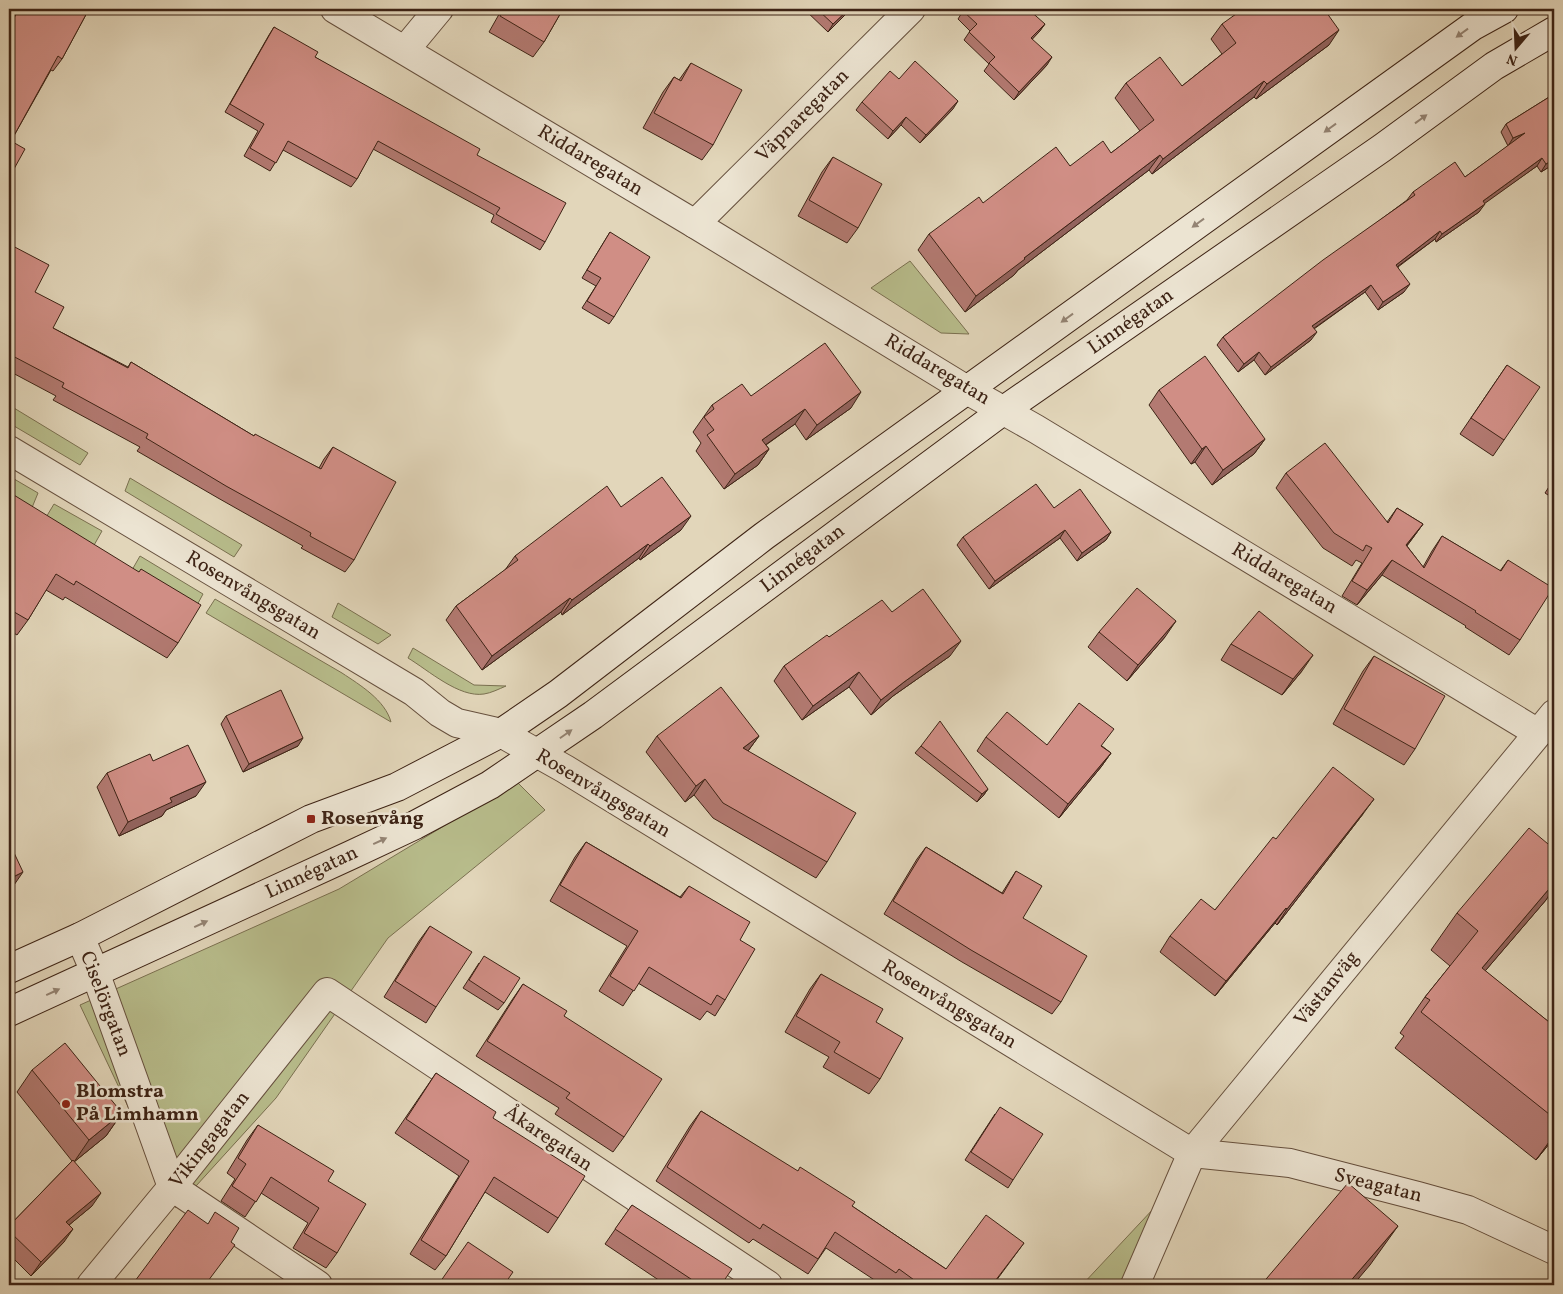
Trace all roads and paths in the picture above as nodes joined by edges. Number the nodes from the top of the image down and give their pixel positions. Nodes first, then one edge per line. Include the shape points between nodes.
1 (335, 9) edge
2 (439, 9) edge
3 (911, 9) edge
4 (1504, 9) edge
5 (1554, 31) edge
6 (405, 50) junction
7 (695, 224) junction
8 (967, 390) junction
9 (1004, 410) junction
10 (9, 450) edge
11 (1546, 723) edge
12 (501, 733) junction
13 (538, 754) junction
14 (80, 937) junction
15 (9, 969) edge
16 (95, 972) junction
17 (327, 992) joint
18 (9, 1012) edge
19 (1192, 1152) junction
20 (172, 1187) junction
21 (1554, 1250) edge
22 (91, 1285) edge
23 (318, 1285) edge
24 (768, 1285) edge
25 (1135, 1285) edge

1 - 6 street, Riddaregatan
2 - 6 street
3 - 7 street, Väpnaregatan
4 -> 8 street, Linnégatan via 1472,26
9 -> 5 street, Linnégatan via 1382,148 1494,66
6 - 7 street, Riddaregatan
7 - 8 street, Riddaregatan
8 - 9 street, Riddaregatan
8 - 12 street, Linnégatan via 764,536 558,694
9 - 11 street, Riddaregatan
13 -> 9 street, Linnégatan
10 - 12 street, Rosenvångsgatan via 414,692 457,723
11 - 19 street, Västanväg
12 - 13 street, Rosenvångsgatan
12 - 14 street, Linnégatan via 397,787 311,819
16 -> 13 street, Linnégatan via 415,825 490,785
13 - 19 street, Rosenvångsgatan
14 - 15 street, Linnégatan
14 - 16 street, Ciselörgatan
18 -> 16 street, Linnégatan
16 - 20 street, Ciselörgatan
17 - 20 street, Vikingagatan
17 - 24 street, Åkaregatan
19 - 21 street, Sveagatan via 1290,1163 1418,1196 1468,1210
19 - 25 street, Västanväg
20 - 22 street, Vikingagatan
20 - 23 street

